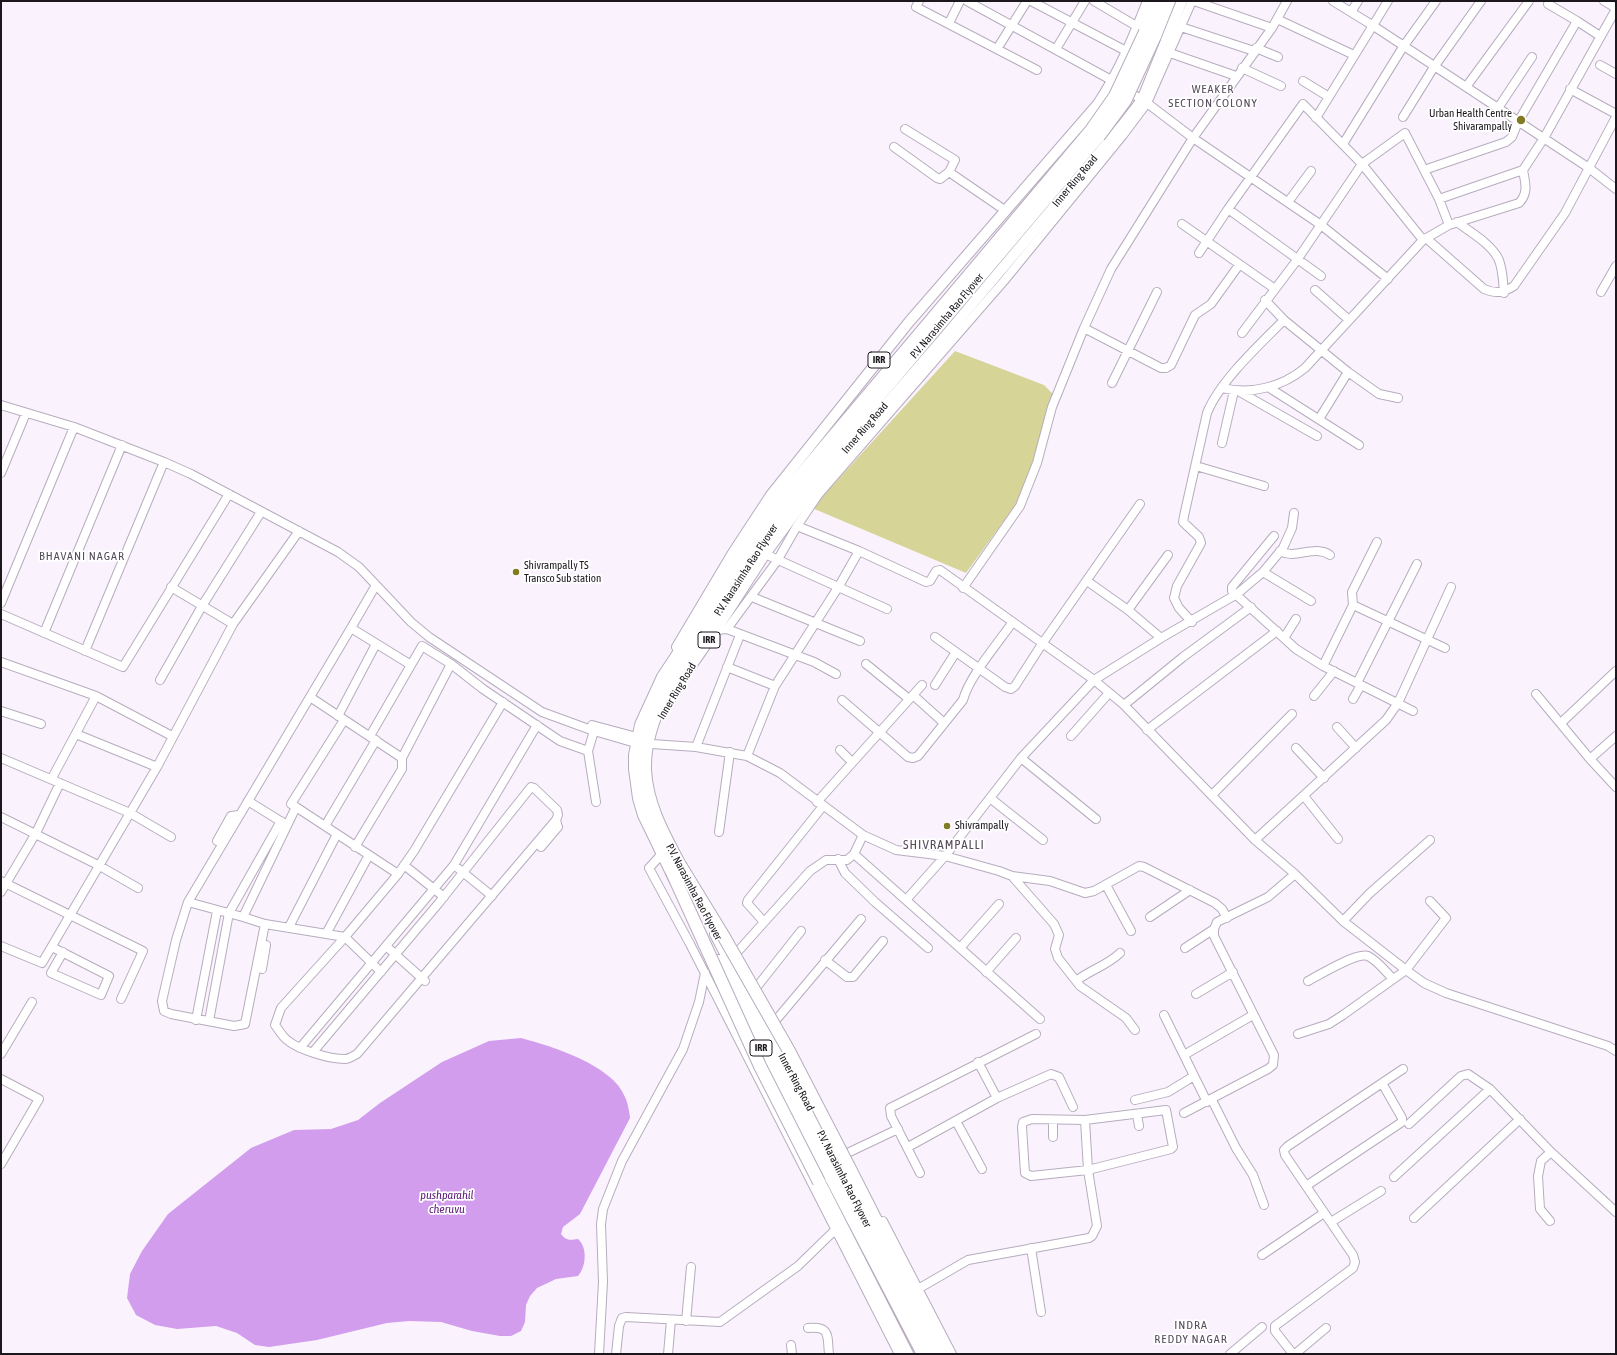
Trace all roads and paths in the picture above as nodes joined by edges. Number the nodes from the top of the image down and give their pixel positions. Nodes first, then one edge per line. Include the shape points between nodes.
1 (919, 1) edge
2 (960, 1) edge
3 (968, 1) edge
4 (1027, 1) edge
5 (1031, 1) edge
6 (1085, 1) edge
7 (1094, 1) edge
8 (1148, 1) edge
9 (1158, 1) edge
10 (1169, 1) edge
11 (1182, 1) edge
12 (1193, 1) edge
13 (1287, 1) edge
14 (1332, 1) edge
15 (1358, 1) edge
16 (1388, 1) edge
17 (1436, 1) edge
18 (1481, 1) edge
19 (1530, 1) edge
20 (1604, 1) edge
21 (1548, 4) dead end
22 (1616, 8) edge
23 (1351, 12) junction
24 (1277, 19) junction
25 (1577, 21) junction
26 (949, 23) junction
27 (1072, 24) junction
28 (1011, 25) junction
29 (1372, 25) junction
30 (1138, 27) junction
31 (1181, 28) junction
32 (1272, 28) junction
33 (1600, 36) junction
34 (1403, 46) junction
35 (997, 49) junction
36 (1056, 49) junction
37 (1255, 49) junction
38 (1128, 52) junction
39 (1170, 53) junction
40 (1354, 55) junction
41 (1278, 57) dead end
42 (1532, 57) dead end
43 (1600, 65) dead end
44 (1434, 67) junction
45 (1037, 70) dead end
46 (1239, 72) junction
47 (1616, 74) edge
48 (1114, 81) junction
49 (1302, 81) dead end
50 (1281, 86) dead end
51 (1466, 87) junction
52 (1570, 89) junction
53 (1329, 97) junction
54 (1144, 101) junction
55 (1498, 108) junction
56 (1616, 115) edge
57 (1403, 117) dead end
58 (1316, 118) junction
59 (1518, 122) junction
60 (905, 129) dead end
61 (1193, 138) junction
62 (1544, 138) junction
63 (1343, 144) junction
64 (894, 147) dead end
65 (1362, 164) junction
66 (1589, 168) junction
67 (1424, 170) junction
68 (1523, 170) junction
69 (1311, 171) dead end
70 (949, 172) junction
71 (1251, 176) junction
72 (1616, 189) edge
73 (1439, 199) junction
74 (1288, 202) junction
75 (1228, 209) junction
76 (1006, 211) junction
77 (1453, 223) junction
78 (1182, 224) dead end
79 (1321, 225) junction
80 (1425, 239) junction
81 (1207, 242) junction
82 (1199, 253) dead end
83 (1297, 260) junction
84 (1239, 266) junction
85 (1616, 266) edge
86 (1321, 276) dead end
87 (1388, 279) junction
88 (1275, 289) junction
89 (1315, 290) dead end
90 (1157, 292) dead end
91 (1601, 292) dead end
92 (1504, 293) junction
93 (1265, 300) junction
94 (1284, 320) junction
95 (1349, 320) junction
96 (1084, 328) junction
97 (1242, 333) dead end
98 (1128, 350) junction
99 (1319, 350) junction
100 (1348, 372) junction
101 (1112, 383) dead end
102 (1222, 388) junction
103 (1268, 388) junction
104 (1237, 392) junction
105 (1398, 398) dead end
106 (1, 405) edge
107 (26, 413) junction
108 (1319, 419) junction
109 (74, 426) junction
110 (1317, 436) dead end
111 (1222, 443) dead end
112 (122, 445) junction
113 (1358, 445) dead end
114 (164, 462) junction
115 (1196, 466) junction
116 (1, 473) edge
117 (1264, 486) dead end
118 (229, 494) junction
119 (1140, 504) dead end
120 (261, 512) junction
121 (1294, 513) dead end
122 (798, 526) junction
123 (299, 531) junction
124 (1274, 536) dead end
125 (1377, 542) dead end
126 (859, 551) junction
127 (1280, 551) junction
128 (765, 554) junction
129 (1168, 555) dead end
130 (1330, 555) dead end
131 (777, 561) junction
132 (1417, 564) dead end
133 (1263, 572) junction
134 (1087, 581) junction
135 (376, 585) junction
136 (839, 586) junction
137 (171, 587) junction
138 (1451, 587) dead end
139 (963, 588) junction
140 (1236, 594) junction
141 (752, 597) junction
142 (1311, 601) dead end
143 (1, 603) edge
144 (1353, 605) junction
145 (202, 606) junction
146 (1251, 607) junction
147 (888, 610) dead end
148 (1128, 610) junction
149 (1, 614) edge
150 (1296, 619) dead end
151 (816, 622) junction
152 (1192, 622) junction
153 (1389, 622) junction
154 (1012, 623) junction
155 (233, 624) junction
156 (351, 628) junction
157 (727, 629) junction
158 (716, 630) junction
159 (44, 632) junction
160 (1277, 632) junction
161 (740, 635) junction
162 (935, 637) dead end
163 (1161, 638) junction
164 (1284, 638) junction
165 (1427, 639) junction
166 (860, 641) dead end
167 (376, 644) junction
168 (1042, 644) junction
169 (1445, 648) dead end
170 (85, 651) junction
171 (956, 652) junction
172 (795, 655) junction
173 (1, 662) edge
174 (451, 664) junction
175 (866, 664) dead end
176 (412, 665) junction
177 (1323, 666) junction
178 (726, 667) junction
179 (980, 668) junction
180 (1616, 671) edge
181 (481, 672) junction
182 (1334, 672) junction
183 (836, 674) dead end
184 (490, 678) junction
185 (160, 680) dead end
186 (1094, 680) junction
187 (474, 682) junction
188 (935, 684) dead end
189 (1359, 684) junction
190 (922, 685) dead end
191 (776, 686) junction
192 (483, 689) junction
193 (1109, 693) junction
194 (1536, 694) dead end
195 (96, 696) junction
196 (1314, 696) dead end
197 (310, 697) junction
198 (911, 697) junction
199 (842, 700) dead end
200 (1353, 700) dead end
201 (503, 702) junction
202 (1398, 703) junction
203 (1124, 705) junction
204 (1, 710) edge
205 (1413, 711) dead end
206 (1292, 714) dead end
207 (341, 718) junction
208 (576, 723) junction
209 (944, 723) junction
210 (41, 724) dead end
211 (1561, 724) junction
212 (537, 725) junction
213 (1338, 728) dead end
214 (1147, 730) junction
215 (594, 731) junction
216 (879, 732) junction
217 (76, 734) junction
218 (172, 736) junction
219 (1071, 736) dead end
220 (1616, 736) edge
221 (373, 738) junction
222 (632, 739) junction
223 (652, 744) junction
224 (696, 747) junction
225 (1296, 748) dead end
226 (1356, 748) junction
227 (840, 750) dead end
228 (588, 751) junction
229 (730, 752) junction
230 (747, 756) junction
231 (1, 758) edge
232 (402, 758) junction
233 (1021, 758) junction
234 (1590, 760) junction
235 (852, 762) junction
236 (157, 767) junction
237 (52, 778) junction
238 (1324, 778) junction
239 (60, 783) junction
240 (1616, 787) edge
241 (1212, 795) junction
242 (1304, 796) junction
243 (990, 798) junction
244 (248, 801) junction
245 (596, 802) dead end
246 (820, 804) junction
247 (296, 807) junction
248 (130, 813) junction
249 (240, 815) junction
250 (1, 817) edge
251 (1096, 819) dead end
252 (556, 820) junction
253 (281, 821) junction
254 (288, 826) junction
255 (325, 826) junction
256 (719, 832) dead end
257 (36, 833) junction
258 (337, 834) junction
259 (863, 836) junction
260 (171, 837) dead end
261 (1338, 839) dead end
262 (1043, 840) dead end
263 (1255, 840) junction
264 (1430, 840) dead end
265 (217, 841) dead end
266 (355, 847) junction
267 (541, 847) dead end
268 (854, 854) junction
269 (369, 855) junction
270 (660, 856) junction
271 (945, 856) junction
272 (838, 859) junction
273 (98, 865) junction
274 (404, 865) junction
275 (454, 865) junction
276 (675, 868) junction
277 (464, 872) junction
278 (398, 874) junction
279 (1295, 874) junction
280 (1012, 876) junction
281 (3, 882) edge
282 (1106, 885) junction
283 (138, 888) dead end
284 (434, 889) junction
285 (1190, 890) junction
286 (1, 892) edge
287 (444, 896) junction
288 (492, 896) junction
289 (906, 900) junction
290 (1430, 901) dead end
291 (188, 902) junction
292 (999, 904) dead end
293 (217, 911) junction
294 (230, 913) junction
295 (70, 916) junction
296 (243, 917) junction
297 (1150, 918) dead end
298 (1227, 918) junction
299 (860, 919) dead end
300 (1343, 921) junction
301 (764, 922) junction
302 (265, 924) junction
303 (289, 927) junction
304 (1214, 929) junction
305 (801, 931) dead end
306 (1131, 931) dead end
307 (326, 934) junction
308 (345, 937) junction
309 (1016, 938) dead end
310 (883, 941) dead end
311 (266, 945) dead end
312 (1, 946) edge
313 (386, 946) junction
314 (52, 947) junction
315 (928, 948) dead end
316 (960, 948) junction
317 (1185, 948) dead end
318 (63, 952) junction
319 (1120, 953) dead end
320 (396, 954) junction
321 (731, 959) junction
322 (825, 960) junction
323 (372, 963) junction
324 (1406, 970) junction
325 (381, 972) junction
326 (986, 972) junction
327 (1233, 972) junction
328 (255, 973) junction
329 (705, 973) junction
330 (423, 978) junction
331 (1393, 979) junction
332 (1076, 981) junction
333 (1308, 981) dead end
334 (1196, 994) dead end
335 (750, 995) junction
336 (121, 999) dead end
337 (32, 1002) dead end
338 (403, 1010) dead end
339 (1164, 1015) dead end
340 (1253, 1015) junction
341 (1040, 1019) dead end
342 (196, 1020) junction
343 (209, 1021) junction
344 (768, 1030) junction
345 (1135, 1030) dead end
346 (1036, 1034) dead end
347 (1298, 1034) dead end
348 (300, 1048) junction
349 (1616, 1051) edge
350 (313, 1052) junction
351 (1, 1054) edge
352 (1184, 1055) junction
353 (978, 1062) junction
354 (1403, 1069) dead end
355 (1194, 1076) junction
356 (1, 1079) edge
357 (1382, 1083) junction
358 (1490, 1089) junction
359 (997, 1098) junction
360 (1135, 1100) dead end
361 (1209, 1101) junction
362 (1073, 1107) dead end
363 (1136, 1114) junction
364 (1184, 1114) dead end
365 (1520, 1119) junction
366 (1053, 1120) junction
367 (1085, 1120) junction
368 (956, 1121) junction
369 (1408, 1124) dead end
370 (1139, 1126) dead end
371 (897, 1127) junction
372 (1053, 1137) dead end
373 (908, 1147) junction
374 (1551, 1152) junction
375 (840, 1156) junction
376 (1, 1164) edge
377 (821, 1164) junction
378 (982, 1169) dead end
379 (1088, 1170) junction
380 (807, 1172) junction
381 (920, 1172) dead end
382 (1394, 1177) dead end
383 (1306, 1186) junction
384 (1381, 1191) dead end
385 (1264, 1205) dead end
386 (1324, 1212) junction
387 (1616, 1212) edge
388 (1414, 1218) dead end
389 (1550, 1221) dead end
390 (1331, 1222) junction
391 (836, 1229) junction
392 (1031, 1248) junction
393 (1262, 1255) dead end
394 (691, 1267) dead end
395 (918, 1289) junction
396 (1041, 1312) dead end
397 (671, 1320) junction
398 (686, 1321) junction
399 (1262, 1327) dead end
400 (808, 1328) dead end
401 (1326, 1328) dead end
402 (791, 1345) dead end
403 (599, 1354) edge
404 (616, 1354) edge
405 (668, 1354) edge
406 (792, 1354) edge
407 (829, 1354) edge
408 (899, 1354) edge
409 (907, 1354) edge
410 (918, 1354) edge
411 (923, 1354) edge
412 (935, 1354) edge
413 (941, 1354) edge
414 (944, 1354) edge
415 (952, 1354) edge
416 (1230, 1354) edge
417 (1294, 1354) edge

1 - 26 street via 916,7
2 - 26 street
3 - 28 street
4 - 28 street
5 - 27 street
6 - 27 street
7 - 30 street
8 - 30 main road, Inner Ring Road / IRR
9 - 276 highway, P.V. Narasimha Rao Flyover, bridge via 1127,75 1105,111 782,497 663,677 641,725 635,768 644,815
10 - 276 highway, P.V. Narasimha Rao Flyover, bridge via 1136,79 1114,118 795,498 672,682 651,728 645,768 654,812
11 - 54 main road, Inner Ring Road / IRR
12 - 31 street
12 - 32 street
13 - 24 street
14 - 23 street
15 - 23 street
16 - 29 street
17 - 34 street
18 - 44 street
19 - 51 street
20 - 22 street
21 - 25 street
22 - 33 street
23 - 29 street
24 - 32 street
24 - 40 street
25 - 33 street
25 - 59 street
26 - 35 street
27 - 36 street
27 - 38 street
28 - 35 street
28 - 36 street
29 - 34 street
29 - 40 street
30 - 38 main road, Inner Ring Road / IRR
31 - 37 street
31 - 39 street
32 - 37 street
33 - 52 street
34 - 44 street
34 - 63 street
35 - 45 street
36 - 48 street
37 - 41 street
37 - 46 street
38 - 48 main road, Inner Ring Road / IRR
39 - 46 street
39 - 54 street
40 - 53 street
42 - 55 street
43 - 47 street
44 - 51 street
44 - 57 street
46 - 50 street
46 - 61 street
48 - 54 street
48 - 76 main road, Inner Ring Road / IRR via 1098,104
49 - 53 street
51 - 55 street
52 - 56 street
52 - 62 street
53 - 58 street
54 - 61 street
54 - 122 street via 1124,134 1004,281 818,495
54 - 128 main road, Inner Ring Road / IRR via 812,490
55 - 59 street
56 - 66 street
58 - 63 street
58 - 71 street via 1303,104
59 - 62 street
59 - 67 street via 1512,137 1506,142
60 - 70 street via 955,160
61 - 71 street
61 - 96 street via 1111,269
62 - 66 street
62 - 68 street
63 - 65 street
64 - 70 street via 937,178 940,179
65 - 67 street via 1405,133
65 - 79 street
65 - 80 street
66 - 72 street
66 - 92 street via 1565,213 1524,274
67 - 73 street
68 - 73 street
68 - 77 street via 1526,190 1525,197 1520,202
69 - 74 street
70 - 76 street
71 - 74 street
71 - 75 street
73 - 77 street
74 - 79 street
75 - 81 street
75 - 83 street
76 - 222 main road, Inner Ring Road / IRR via 909,322 771,495 715,581 649,695
77 - 80 street
77 - 92 street via 1489,248 1497,257 1501,267
78 - 81 street
79 - 83 street
79 - 87 street
80 - 87 street
80 - 92 street via 1484,289 1493,293
81 - 82 street
81 - 84 street
83 - 86 street
83 - 88 street
84 - 88 street
84 - 98 street via 1211,304 1195,314 1170,365 1161,368
85 - 91 street
87 - 95 street
88 - 93 street
89 - 95 street
90 - 98 street
93 - 94 street
93 - 97 street
94 - 99 street
94 - 102 street via 1250,354
95 - 99 street
96 - 98 street
96 - 139 street via 1052,407 1037,463 1020,506
98 - 101 street
99 - 100 street
99 - 103 street via 1295,376
100 - 105 street via 1378,394
100 - 108 street
102 - 104 street
102 - 115 street via 1212,400 1207,413
103 - 104 street
103 - 108 street
104 - 110 street
104 - 111 street
106 - 107 street
107 - 109 street
107 - 116 street
108 - 113 street
109 - 112 street
109 - 143 street
112 - 114 street
112 - 159 street
114 - 118 street
114 - 170 street
115 - 117 street
115 - 152 street via 1183,522 1199,537 1201,543 1177,586 1174,598
118 - 120 street
118 - 137 street
119 - 134 street
120 - 123 street
120 - 145 street
121 - 127 street via 1292,528
122 - 126 street
122 - 131 street
123 - 135 street via 338,552 359,567
123 - 155 street
124 - 140 street via 1232,587
125 - 144 street via 1352,592
126 - 136 street
126 - 139 street via 926,582 938,570
127 - 130 street via 1291,556 1302,552 1321,551
127 - 133 street
128 - 131 street
128 - 158 main road, Inner Ring Road / IRR
129 - 148 street
131 - 136 street
131 - 141 street
132 - 153 street
133 - 140 street
133 - 142 street
134 - 148 street
134 - 168 street
135 - 156 street
135 - 181 street via 429,637
136 - 147 street
136 - 151 street
137 - 145 street
137 - 170 street via 123,667
138 - 165 street
139 - 154 street
140 - 146 street
140 - 152 street
141 - 151 street
141 - 157 street
144 - 153 street
144 - 177 street
145 - 155 street
145 - 185 street
146 - 160 street
146 - 203 street
148 - 163 street
149 - 159 street
150 - 164 street
151 - 166 street
151 - 172 street
152 - 163 street
153 - 165 street
153 - 189 street
154 - 168 street
154 - 179 street
155 - 218 street
156 - 167 street
156 - 197 street
157 - 158 street
157 - 161 street
158 - 223 main road, Inner Ring Road / IRR via 666,704 655,729
159 - 170 street
160 - 164 street
160 - 214 street
161 - 172 street
161 - 178 street
162 - 171 street
163 - 186 street
164 - 177 street
165 - 169 street
165 - 202 street
167 - 176 street
167 - 207 street
168 - 179 street via 1011,689
168 - 186 street
171 - 179 street
171 - 188 street
172 - 183 street
172 - 191 street
173 - 195 street
174 - 176 street via 422,646
174 - 187 street
174 - 232 street
175 - 198 street
176 - 221 street
177 - 182 street
178 - 191 street
178 - 224 street
179 - 209 street via 963,700
180 - 211 street
181 - 184 street
181 - 187 street
182 - 189 street
182 - 196 street
184 - 192 street
184 - 208 street via 542,712
186 - 193 street
186 - 233 street
187 - 192 street
189 - 200 street
189 - 202 street
190 - 198 street
191 - 230 street
192 - 201 street
193 - 203 street
193 - 219 street
194 - 211 street
195 - 217 street
195 - 218 street
197 - 207 street
197 - 244 street
198 - 209 street
198 - 216 street
199 - 216 street
201 - 212 street
201 - 274 street
202 - 205 street
202 - 226 street via 1386,720
203 - 214 street
204 - 210 street
206 - 241 street
207 - 221 street
207 - 247 street via 291,804
208 - 215 street
208 - 222 street via 596,726
209 - 216 street via 918,756 913,758 908,757
211 - 234 street
212 - 228 street via 560,741
212 - 275 street
213 - 226 street
214 - 241 street
215 - 222 street
215 - 228 street
216 - 235 street
217 - 236 street
217 - 237 street
218 - 236 street
220 - 234 street
221 - 232 street
221 - 255 street
222 - 270 main road, Inner Ring Road / IRR via 630,769 634,798 643,824
223 - 224 street
223 - 321 main road, Inner Ring Road / IRR via 651,781 661,823
224 - 229 street
225 - 238 street
226 - 238 street
227 - 235 street
228 - 245 street
229 - 230 street
229 - 256 street
230 - 246 street via 780,773
231 - 237 street
232 - 266 street via 402,769
233 - 243 street
233 - 251 street
234 - 240 street
235 - 246 street
236 - 248 street
237 - 239 street
238 - 242 street
239 - 248 street
239 - 257 street
241 - 263 street
242 - 261 street
242 - 263 street
243 - 262 street
243 - 271 street
244 - 249 street
244 - 253 street
246 - 259 street
246 - 301 street via 748,900 750,907
247 - 254 street
247 - 255 street
248 - 260 street
248 - 273 street
249 - 265 street via 231,816
249 - 291 street
250 - 257 street
252 - 267 street via 558,827
252 - 277 street via 557,810 531,787
252 - 288 street
253 - 254 street
253 - 294 street
254 - 296 street
255 - 258 street
257 - 273 street
257 - 281 street
258 - 266 street
258 - 303 street
259 - 268 street
259 - 271 street via 896,850
263 - 279 street
264 - 300 street via 1370,893
266 - 269 street
268 - 272 street via 847,860
268 - 289 street
269 - 278 street
269 - 307 street
270 - 329 street via 649,868
270 - 377 main road, Inner Ring Road / IRR
271 - 280 street
271 - 289 street
272 - 301 street via 826,860 810,871
272 - 315 street via 845,873
273 - 283 street
273 - 295 street
274 - 278 street
274 - 284 street
275 - 277 street
275 - 284 street
276 - 375 highway, bridge via 782,1038
276 - 409 highway, bridge via 757,1059
276 - 411 highway, P.V. Narasimha Rao Flyover, bridge
276 - 412 highway, P.V. Narasimha Rao Flyover, bridge
277 - 287 street
277 - 288 street
278 - 308 street
279 - 298 street via 1268,897
279 - 300 street
280 - 282 street via 1050,881 1085,893
280 - 332 street via 1054,924 1059,935 1055,950 1058,958
281 - 286 street
281 - 295 street
282 - 285 street via 1139,866 1151,869
282 - 306 street
284 - 287 street
284 - 313 street
285 - 297 street
285 - 298 street via 1214,903
287 - 320 street
288 - 330 street
289 - 316 street
290 - 324 street via 1446,918
291 - 293 street
291 - 342 street via 162,1001 164,1011
292 - 316 street
293 - 294 street
293 - 342 street
294 - 296 street
294 - 343 street
295 - 314 street
295 - 336 street via 143,951
296 - 302 street
298 - 304 street via 1218,922
299 - 322 street
300 - 324 street
301 - 321 street
302 - 303 street
302 - 328 street
303 - 307 street
304 - 317 street
304 - 327 street via 1214,936
305 - 335 street
307 - 308 street
308 - 323 street
308 - 348 street via 278,1013 275,1025 286,1039
309 - 326 street
310 - 322 street via 853,977 847,977
311 - 328 street via 262,970
312 - 314 street via 42,963
313 - 320 street
313 - 323 street
314 - 318 street
316 - 326 street
318 - 318 street via 109,976 100,995 50,973
319 - 332 street
320 - 325 street
320 - 330 street
321 - 335 main road, Inner Ring Road / IRR
322 - 344 street
323 - 325 street
323 - 348 street
324 - 331 street
324 - 349 street via 1424,983 1446,993 1608,1046
325 - 350 street
326 - 341 street
327 - 334 street
327 - 340 street
328 - 343 street via 245,1024 234,1026
329 - 380 street
329 - 403 street via 699,1002 683,1049 622,1161 603,1209 603,1282
330 - 338 street via 425,985
330 - 350 street via 357,1054 347,1059
331 - 333 street via 1376,961 1366,956 1357,957
331 - 347 street via 1329,1024
332 - 345 street via 1091,995 1126,1018
335 - 344 main road, Inner Ring Road / IRR
337 - 351 street
339 - 352 street
340 - 352 street
340 - 361 street via 1274,1055 1273,1065
342 - 343 street
344 - 375 main road, Inner Ring Road / IRR
346 - 353 street
348 - 350 street
352 - 355 street
353 - 359 street
353 - 371 street via 893,1106 890,1112
354 - 357 street
355 - 360 street via 1168,1092
355 - 361 street
356 - 376 street via 39,1099
357 - 383 street via 1402,1122
357 - 383 street via 1286,1148 1285,1155
358 - 365 street
358 - 369 street via 1468,1074 1461,1076
358 - 382 street
359 - 362 street via 1052,1074 1059,1077
359 - 368 street
361 - 364 street
361 - 385 street via 1253,1175
363 - 367 street
363 - 370 street
363 - 379 street via 1166,1110 1174,1144 1171,1149
365 - 374 street
365 - 388 street
366 - 367 street
366 - 372 street
366 - 379 street via 1023,1122 1025,1173 1031,1176
367 - 379 street
368 - 373 street
368 - 378 street
371 - 373 street
371 - 375 street
371 - 375 street
373 - 381 street
374 - 387 street
374 - 389 street via 1541,1161 1538,1176 1540,1209
375 - 395 street, Inner Ring Road
375 - 413 main road, Inner Ring Road / IRR
375 - 414 highway, bridge via 849,1167
377 - 380 street
377 - 410 main road, Inner Ring Road / IRR
379 - 392 street via 1097,1226 1092,1236 1079,1241
380 - 391 street
383 - 386 street
384 - 390 street
386 - 390 street
386 - 393 street
390 - 417 street via 1356,1262 1275,1326 1275,1331
391 - 398 street via 798,1266 726,1319 713,1323
391 - 408 street
392 - 395 street via 968,1260
392 - 396 street
394 - 398 street
395 - 415 street, Inner Ring Road
397 - 398 street
397 - 404 street via 622,1318 619,1321
397 - 405 street
399 - 416 street
400 - 407 street via 824,1329 827,1333
401 - 417 street
402 - 406 street

